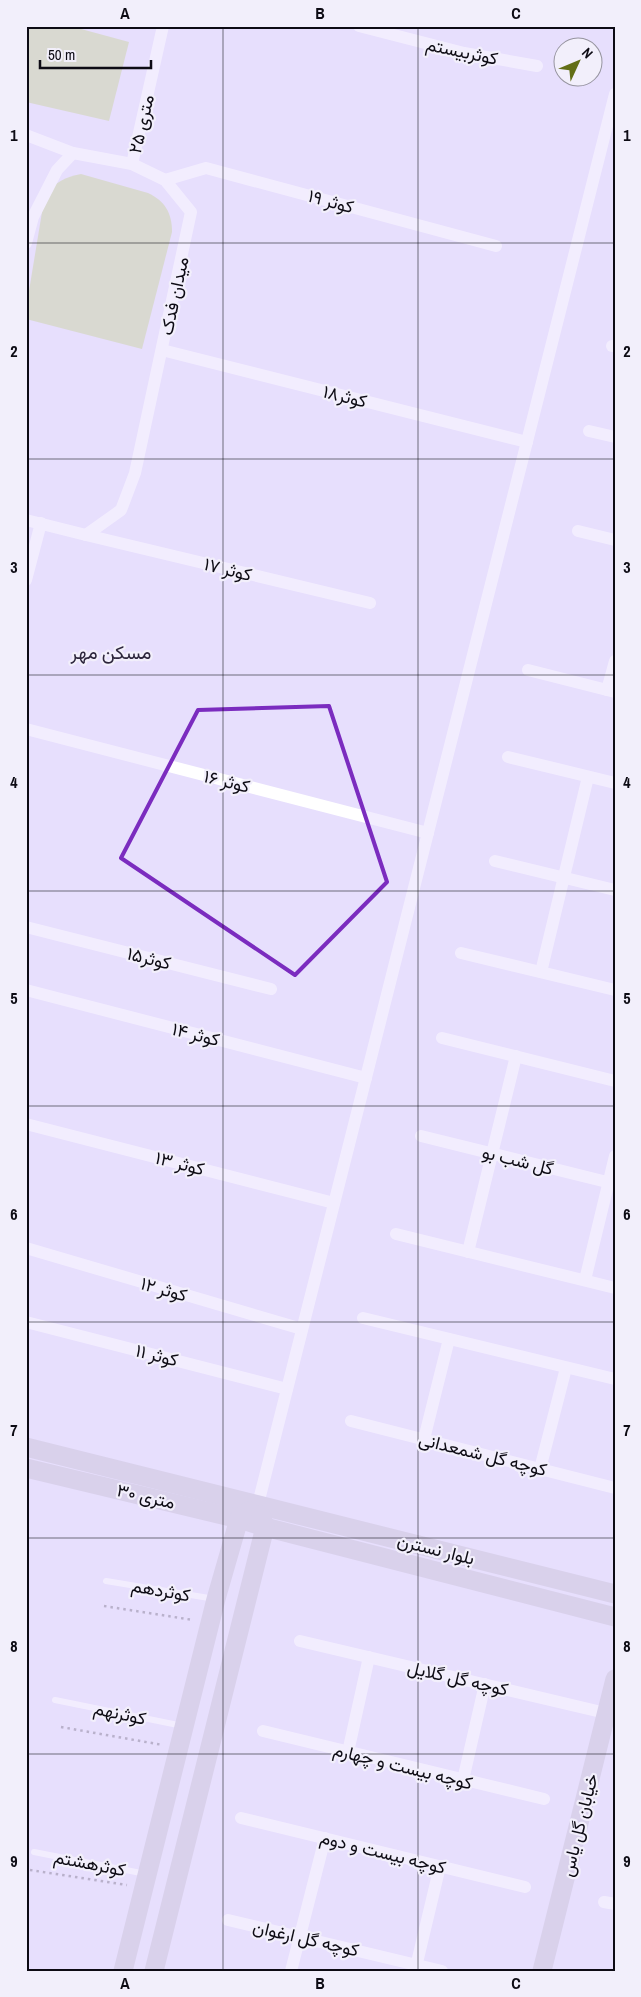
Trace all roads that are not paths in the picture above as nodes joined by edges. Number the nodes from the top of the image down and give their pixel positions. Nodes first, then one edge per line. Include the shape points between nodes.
1 (163, 26) edge
2 (359, 26) edge
3 (537, 66) dead end
4 (615, 94) edge
5 (26, 135) edge
6 (74, 153) junction
7 (132, 164) junction
8 (165, 180) junction
9 (26, 243) edge
10 (496, 246) dead end
11 (162, 350) junction
12 (589, 431) dead end
13 (615, 437) edge
14 (527, 442) junction
15 (26, 520) edge
16 (41, 523) junction
17 (578, 531) dead end
18 (86, 535) junction
19 (615, 540) edge
20 (26, 580) edge
21 (370, 603) dead end
22 (615, 661) edge
23 (528, 670) dead end
24 (611, 691) edge
25 (26, 729) edge
26 (508, 757) dead end
27 (588, 777) junction
28 (615, 783) edge
29 (428, 833) junction
30 (495, 861) dead end
31 (564, 878) junction
32 (615, 890) edge
33 (26, 928) edge
34 (462, 952) dead end
35 (541, 972) junction
36 (271, 989) dead end
37 (26, 990) edge
38 (615, 990) edge
39 (442, 1038) dead end
40 (516, 1056) junction
41 (366, 1078) junction
42 (615, 1081) edge
43 (26, 1124) edge
44 (421, 1136) dead end
45 (492, 1154) junction
46 (615, 1156) edge
47 (612, 1184) edge
48 (334, 1203) junction
49 (396, 1234) dead end
50 (26, 1248) edge
51 (468, 1252) junction
52 (585, 1280) junction
53 (615, 1288) edge
54 (364, 1318) dead end
55 (26, 1322) edge
56 (302, 1329) junction
57 (449, 1339) junction
58 (566, 1368) junction
59 (615, 1380) edge
60 (287, 1389) junction
61 (350, 1421) dead end
62 (424, 1439) junction
63 (26, 1447) edge
64 (26, 1468) edge
65 (540, 1469) junction
66 (615, 1488) edge
67 (258, 1504) junction
68 (239, 1519) junction
69 (265, 1527) junction
70 (106, 1581) dead end
71 (615, 1594) edge
72 (216, 1599) junction
73 (615, 1617) edge
74 (300, 1641) dead end
75 (369, 1657) junction
76 (615, 1679) edge
77 (485, 1684) junction
78 (55, 1700) dead end
79 (611, 1714) edge
80 (184, 1727) junction
81 (263, 1731) dead end
82 (348, 1752) junction
83 (463, 1780) junction
84 (544, 1799) dead end
85 (242, 1818) dead end
86 (325, 1838) junction
87 (34, 1852) dead end
88 (440, 1866) junction
89 (145, 1881) junction
90 (525, 1887) dead end
91 (228, 1920) dead end
92 (300, 1937) junction
93 (416, 1968) edge
94 (123, 1971) edge
95 (154, 1971) edge
96 (291, 1971) edge
97 (442, 1971) edge
98 (542, 1971) edge

1 - 7 street, ۲۵ متری
2 - 3 street, کوثربیستم via 464,53
4 - 14 street
5 - 6 street, میدان فدک
6 - 7 street, میدان فدک
6 - 9 street via 57,170 33,217
7 - 8 street, میدان فدک
8 - 10 street, کوثر ۱۹ via 206,168
8 - 11 street, میدان فدک via 191,212
11 - 14 street, کوثر۱۸
11 - 18 street, میدان فدک via 135,473 121,510
12 - 13 street
14 - 29 street
15 - 16 street
16 - 18 street
16 - 20 street
17 - 19 street
18 - 21 street, کوثر ۱۷
22 - 24 street
23 - 24 street
25 - 29 street, کوثر ۱۶
26 - 27 street
27 - 28 street
27 - 31 street
29 - 41 street
30 - 31 street
31 - 32 street
31 - 35 street
33 - 36 street, کوثر۱۵
34 - 35 street
35 - 38 street
37 - 41 street, کوثر ۱۴
39 - 40 street
40 - 42 street
40 - 45 street
41 - 48 street
43 - 48 street, کوثر ۱۳
44 - 45 street, گل شب بو
45 - 47 street, گل شب بو
45 - 51 street
46 - 47 street
47 - 52 street
48 - 56 street
49 - 51 street
50 - 56 street, کوثر ۱۲
51 - 52 street
52 - 53 street
54 - 57 street
55 - 60 street, کوثر ۱۱
56 - 60 street
57 - 58 street
57 - 62 street
58 - 59 street
58 - 65 street
60 - 67 street
61 - 62 street, کوچه گل شمعدانی
62 - 65 street, کوچه گل شمعدانی
63 - 67 street, ۳۰ متری
64 - 68 street, ۳۰ متری
65 - 66 street, کوچه گل شمعدانی
67 - 68 street
67 - 69 street
67 - 71 street, بلوار نسترن
68 - 69 street, ۳۰ متری
68 - 72 street
69 - 73 street, بلوار نسترن
69 - 95 street
70 - 72 lane, کوثردهم
72 - 80 street
74 - 75 street, کوچه گل گلایل
75 - 77 street, کوچه گل گلایل
75 - 82 street
76 - 79 street, خیابان گل یاس
77 - 79 street, کوچه گل گلایل
77 - 83 street
78 - 80 lane, کوثرنهم
79 - 98 street, خیابان گل یاس
80 - 89 street
81 - 82 street, کوچه بیست و چهارم
82 - 83 street, کوچه بیست و چهارم
83 - 84 street, کوچه بیست و چهارم
85 - 86 street, کوچه بیست و دوم
86 - 88 street, کوچه بیست و دوم
86 - 92 street
87 - 89 lane, کوثرهشتم
88 - 90 street, کوچه بیست و دوم
88 - 93 street
89 - 94 street
91 - 92 street, کوچه گل ارغوان
92 - 93 street, کوچه گل ارغوان
92 - 96 street
93 - 97 street, کوچه گل ارغوان

